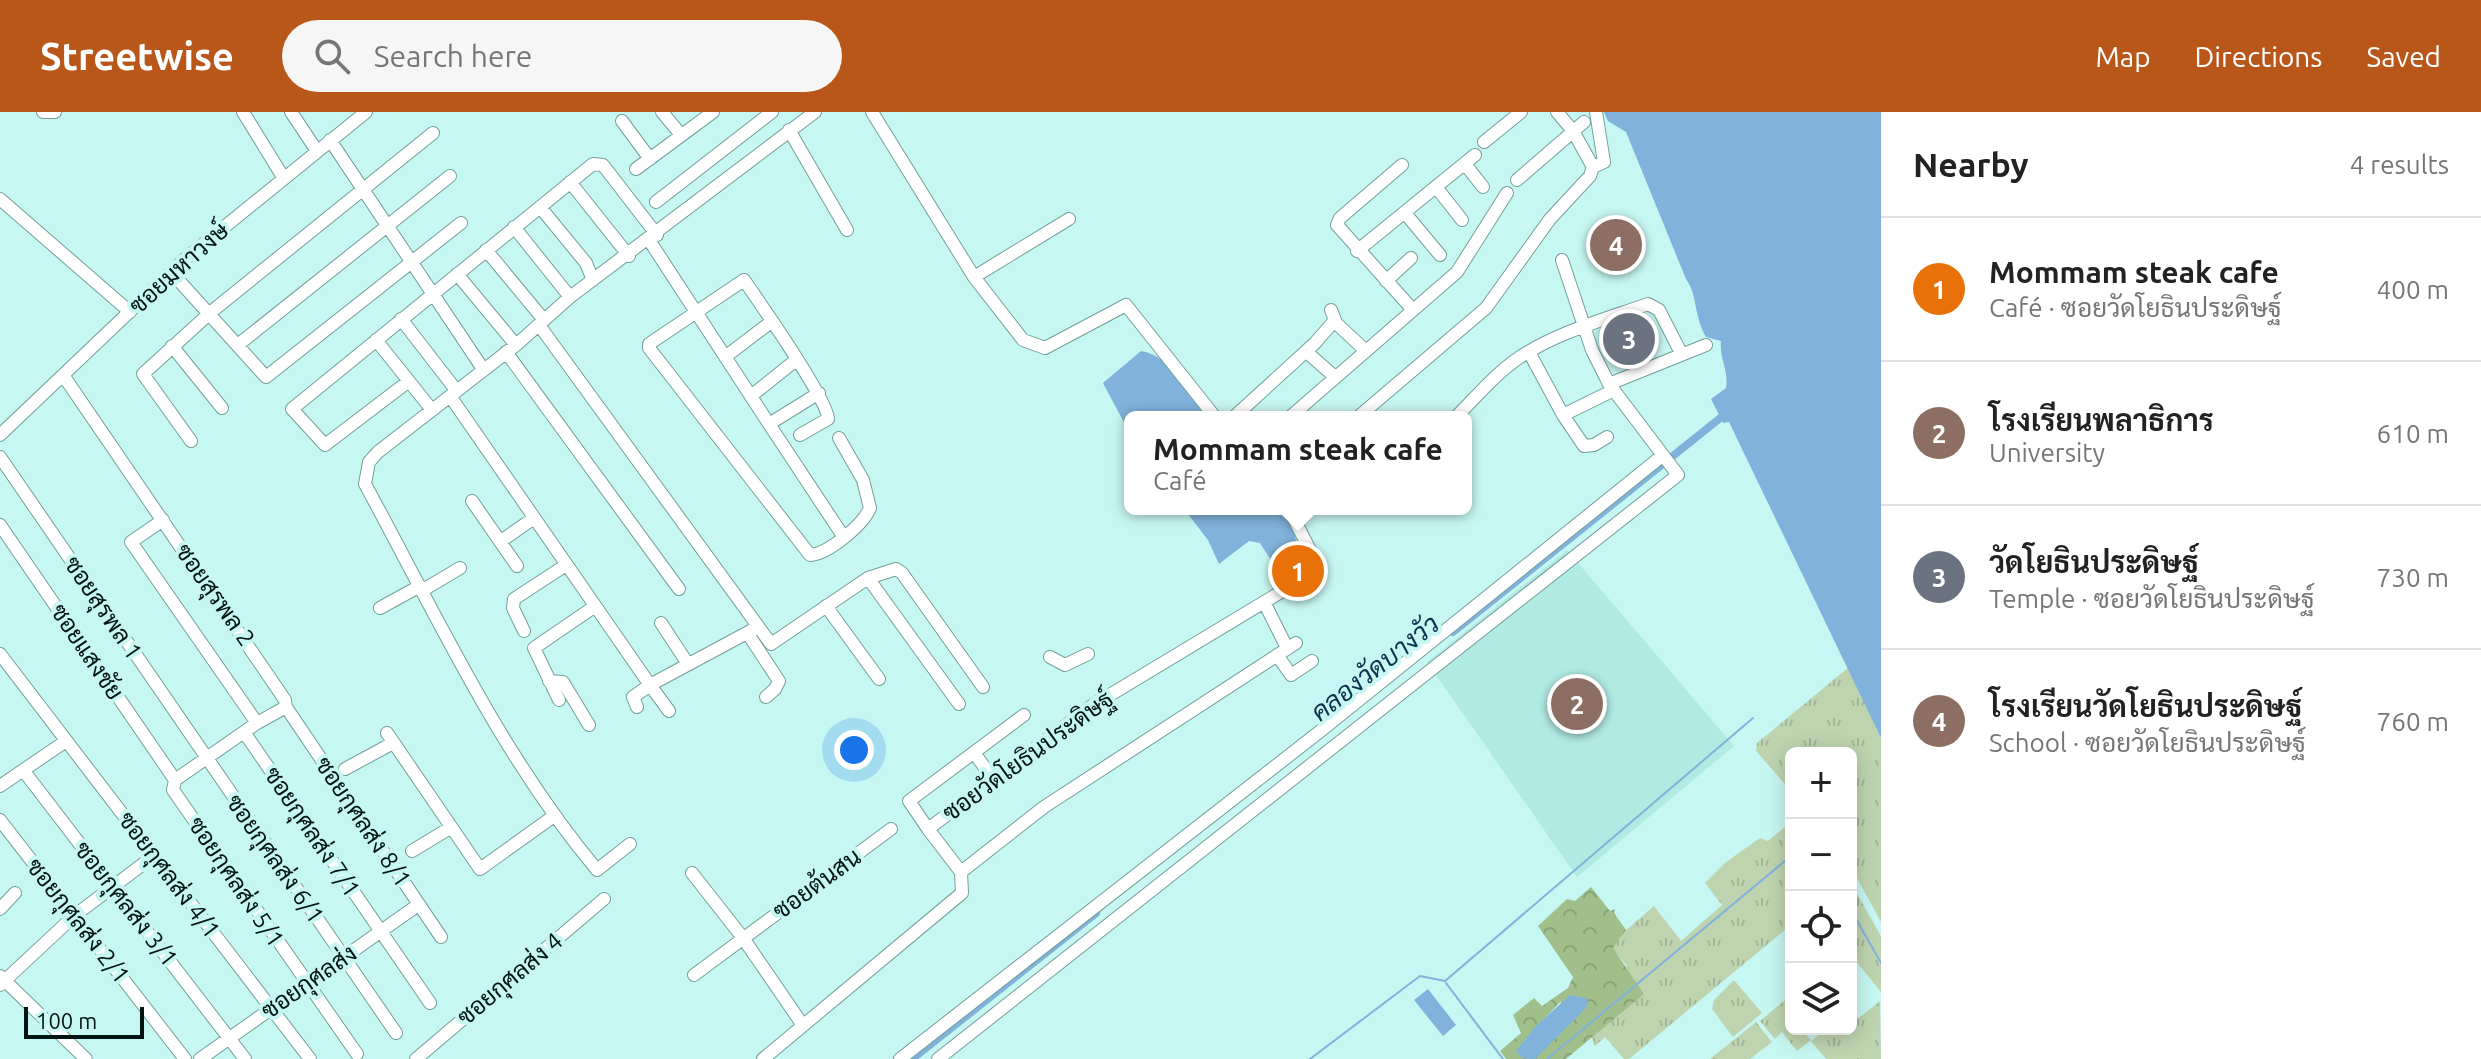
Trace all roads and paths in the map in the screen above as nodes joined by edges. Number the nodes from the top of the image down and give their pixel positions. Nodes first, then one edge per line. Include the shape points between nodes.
1 (43, 112) edge
2 (55, 112) edge
3 (243, 112) edge
4 (291, 112) edge
5 (366, 112) edge
6 (662, 112) edge
7 (713, 112) edge
8 (772, 112) edge
9 (815, 112) edge
10 (872, 112) edge
11 (1521, 112) edge
12 (1557, 112) edge
13 (1596, 112) edge
14 (754, 118) edge
15 (622, 121) dead end
16 (1584, 122) dead end
17 (789, 130) junction
18 (1573, 131) junction
19 (433, 133) dead end
20 (681, 135) junction
21 (330, 140) junction
22 (1484, 142) dead end
23 (317, 151) junction
24 (650, 159) junction
25 (1402, 165) dead end
26 (1593, 167) junction
27 (636, 169) dead end
28 (450, 176) dead end
29 (283, 177) junction
30 (1517, 180) dead end
31 (570, 182) junction
32 (1436, 187) junction
33 (1483, 187) dead end
34 (362, 189) junction
35 (1507, 193) dead end
36 (0, 199) edge
37 (656, 202) dead end
38 (540, 207) junction
39 (1405, 213) junction
40 (1326, 215) dead end
41 (1069, 219) dead end
42 (1462, 220) dead end
43 (461, 223) dead end
44 (1337, 225) junction
45 (386, 226) junction
46 (514, 227) junction
47 (847, 230) dead end
48 (653, 237) junction
49 (486, 250) junction
50 (1357, 251) junction
51 (1440, 255) dead end
52 (629, 256) junction
53 (1411, 258) dead end
54 (1562, 260) dead end
55 (410, 262) junction
56 (172, 273) junction
57 (457, 274) junction
58 (974, 277) junction
59 (593, 280) junction
60 (1386, 281) junction
61 (431, 295) junction
62 (570, 297) junction
63 (1331, 310) dead end
64 (1413, 310) junction
65 (695, 311) junction
66 (130, 312) junction
67 (211, 312) junction
68 (401, 319) junction
69 (771, 322) junction
70 (542, 323) junction
71 (1337, 324) dead end
72 (1583, 327) junction
73 (376, 340) junction
74 (239, 344) junction
75 (1706, 345) dead end
76 (172, 346) junction
77 (511, 348) junction
78 (1366, 351) junction
79 (1529, 352) junction
80 (1681, 353) junction
81 (1310, 355) dead end
82 (725, 357) junction
83 (796, 360) junction
84 (483, 369) junction
85 (63, 375) junction
86 (1335, 377) junction
87 (409, 381) junction
88 (1611, 387) junction
89 (453, 393) junction
90 (819, 393) junction
91 (751, 396) junction
92 (222, 408) dead end
93 (432, 410) junction
94 (1210, 411) edge
95 (1241, 411) edge
96 (1297, 411) edge
97 (1365, 411) edge
98 (1462, 411) edge
99 (1563, 415) junction
100 (769, 424) junction
101 (2, 430) edge
102 (800, 435) dead end
103 (1607, 437) dead end
104 (839, 438) dead end
105 (191, 441) dead end
106 (0, 457) edge
107 (1668, 462) junction
108 (472, 501) dead end
109 (1292, 515) edge
110 (534, 518) junction
111 (163, 520) junction
112 (0, 525) edge
113 (843, 536) junction
114 (501, 541) junction
115 (566, 565) junction
116 (517, 566) dead end
117 (460, 568) dead end
118 (868, 578) junction
119 (421, 588) junction
120 (679, 589) dead end
121 (1264, 602) junction
122 (826, 606) junction
123 (594, 607) junction
124 (380, 608) dead end
125 (661, 623) dead end
126 (524, 631) dead end
127 (752, 631) junction
128 (1287, 649) junction
129 (0, 654) edge
130 (1088, 654) dead end
131 (1050, 657) dead end
132 (1312, 661) dead end
133 (688, 664) junction
134 (879, 679) dead end
135 (549, 681) junction
136 (650, 685) junction
137 (983, 687) dead end
138 (766, 697) dead end
139 (559, 700) dead end
140 (959, 704) dead end
141 (286, 707) junction
142 (637, 707) dead end
143 (669, 711) dead end
144 (1024, 715) dead end
145 (257, 723) junction
146 (589, 725) dead end
147 (244, 732) junction
148 (66, 741) junction
149 (975, 754) junction
150 (206, 759) junction
151 (345, 769) dead end
152 (23, 770) junction
153 (993, 779) junction
154 (175, 780) junction
155 (0, 786) edge
156 (554, 816) junction
157 (0, 820) edge
158 (450, 828) junction
159 (891, 829) dead end
160 (928, 829) junction
161 (630, 844) dead end
162 (412, 851) dead end
163 (155, 855) junction
164 (961, 872) junction
165 (692, 873) dead end
166 (113, 886) junction
167 (15, 893) dead end
168 (604, 899) dead end
169 (418, 905) junction
170 (0, 909) edge
171 (74, 916) junction
172 (380, 931) junction
173 (441, 937) dead end
174 (743, 938) junction
175 (343, 958) junction
176 (694, 975) dead end
177 (1, 980) edge
178 (305, 984) junction
179 (430, 1003) dead end
180 (272, 1009) junction
181 (802, 1024) junction
182 (396, 1033) dead end
183 (229, 1038) junction
184 (357, 1054) dead end
185 (86, 1059) edge
186 (185, 1059) edge
187 (200, 1059) edge
188 (245, 1059) edge
189 (310, 1059) edge
190 (416, 1059) edge
191 (763, 1059) edge
192 (900, 1059) edge
193 (938, 1059) edge

1 - 2 street
3 - 29 street
4 - 23 street
5 - 21 street, ซอยมหาวงษ์
6 - 20 street
7 - 20 street
8 - 14 street
9 - 17 street
10 - 58 street
11 - 22 street
12 - 18 street
13 - 26 street via 1606,159
14 - 37 street
15 - 24 street
16 - 18 street
17 - 47 street
17 - 48 street
18 - 26 street
18 - 30 street
19 - 34 street
20 - 24 street
21 - 23 street, ซอยมหาวงษ์
21 - 34 street
23 - 29 street, ซอยมหาวงษ์
24 - 27 street
25 - 44 street
26 - 97 street via 1486,308
28 - 45 street
29 - 56 street, ซอยมหาวงษ์
31 - 38 street
31 - 48 street via 593,164 603,165
31 - 52 street
32 - 33 street via 1470,160
32 - 39 street
32 - 42 street
34 - 45 street
34 - 67 street
35 - 64 street via 1457,272
36 - 66 street
38 - 46 street
38 - 59 street via 586,263
39 - 50 street
39 - 51 street
40 - 44 street
41 - 58 street
43 - 55 street
44 - 50 street
45 - 55 street
45 - 74 street
46 - 49 street
46 - 62 street
48 - 52 street
48 - 65 street
49 - 57 street
49 - 70 street
50 - 60 street
52 - 59 street
53 - 60 street
54 - 72 street
55 - 61 street
55 - 74 street via 266,377
56 - 66 street, ซอยมหาวงษ์
56 - 67 street
57 - 61 street
57 - 77 street
58 - 94 street via 1023,340 1041,349 1126,305
59 - 62 street
60 - 64 street
61 - 68 street
61 - 84 street
62 - 70 street
63 - 95 street via 1335,320 1315,343
64 - 78 street
65 - 69 street via 743,279
65 - 82 street
65 - 113 street via 649,348 807,553 817,554
66 - 85 street, ซอยมหาวงษ์
67 - 74 street
67 - 76 street
68 - 73 street
68 - 89 street
69 - 82 street
69 - 83 street
70 - 77 street
70 - 127 street via 711,559
71 - 78 street
72 - 79 street
72 - 80 street via 1648,304 1659,310
72 - 88 street
73 - 87 street
73 - 87 street via 293,411 326,445
75 - 80 street
76 - 92 street
76 - 105 street via 143,377
77 - 84 street
77 - 120 street
78 - 86 street
79 - 98 street
79 - 99 street
80 - 88 street
81 - 86 street
82 - 91 street
83 - 90 street
83 - 91 street
84 - 89 street
85 - 101 street, ซอยมหาวงษ์
85 - 111 street, ซอยสุรพล 2
86 - 96 street
87 - 93 street
88 - 99 street
88 - 107 street
89 - 93 street
89 - 110 street
90 - 100 street
90 - 102 street via 828,418
91 - 100 street
93 - 119 street via 378,452 364,478
99 - 103 street via 1584,446
100 - 113 street
104 - 113 street via 871,504 866,517
106 - 150 street, ซอยสุรพล 1
107 - 192 street
107 - 193 street via 1678,475 1578,557
108 - 114 street
109 - 121 street, ซอยวัดโยธินประดิษฐ์ via 1316,568
110 - 114 street
110 - 115 street
111 - 141 street, ซอยสุรพล 2 via 281,689
111 - 145 street via 131,542
112 - 154 street, ซอยแสงชัย
114 - 116 street
115 - 123 street
115 - 126 street via 514,599
117 - 119 street
118 - 122 street
118 - 137 street via 889,569 902,573
118 - 140 street
119 - 124 street
119 - 156 street via 509,751
121 - 128 street
121 - 153 street, ซอยวัดโยธินประดิษฐ์ via 1090,707
122 - 127 street via 771,644
122 - 134 street
123 - 135 street via 534,648
123 - 136 street
125 - 133 street
127 - 133 street
127 - 138 street via 779,681
128 - 132 street via 1291,675
128 - 164 street via 1044,807
129 - 148 street, ซอยกุศลส่ง 4/1
130 - 131 street via 1065,665
133 - 136 street
135 - 139 street
135 - 146 street via 563,682
136 - 142 street via 633,697
136 - 143 street
141 - 145 street
141 - 169 street, ซอยกุศลส่ง 8/1
144 - 149 street
145 - 147 street
147 - 150 street
147 - 172 street, ซอยกุศลส่ง 7/1
148 - 152 street
148 - 163 street, ซอยกุศลส่ง 4/1
149 - 153 street
149 - 160 street via 908,802
150 - 154 street
150 - 175 street, ซอยกุศลส่ง 6/1
151 - 158 street via 390,738
152 - 155 street
152 - 166 street, ซอยกุศลส่ง 3/1
153 - 160 street, ซอยวัดโยธินประดิษฐ์
154 - 178 street, ซอยกุศลส่ง 5/1 via 173,790
156 - 158 street via 482,870
156 - 161 street via 597,870
157 - 171 street, ซอยกุศลส่ง 2/1
158 - 162 street
159 - 174 street, ซอยต้นสน
160 - 164 street, ซอยวัดโยธินประดิษฐ์
163 - 166 street
163 - 180 street, ซอยกุศลส่ง 4/1
164 - 181 street via 959,895
165 - 174 street
166 - 171 street
166 - 183 street, ซอยกุศลส่ง 3/1
167 - 170 street
168 - 190 street, ซอยกุศลส่ง 4
169 - 172 street, ซอยกุศลส่ง
169 - 173 street, ซอยกุศลส่ง 8/1
171 - 177 street
171 - 186 street, ซอยกุศลส่ง 2/1
172 - 175 street, ซอยกุศลส่ง
172 - 179 street, ซอยกุศลส่ง 7/1
174 - 176 street, ซอยต้นสน
174 - 181 street
175 - 178 street, ซอยกุศลส่ง
175 - 182 street, ซอยกุศลส่ง 6/1
177 - 185 street
178 - 180 street, ซอยกุศลส่ง
178 - 184 street, ซอยกุศลส่ง 5/1
180 - 183 street, ซอยกุศลส่ง
180 - 189 street
181 - 191 street
183 - 187 street, ซอยกุศลส่ง
183 - 188 street, ซอยกุศลส่ง 3/1

